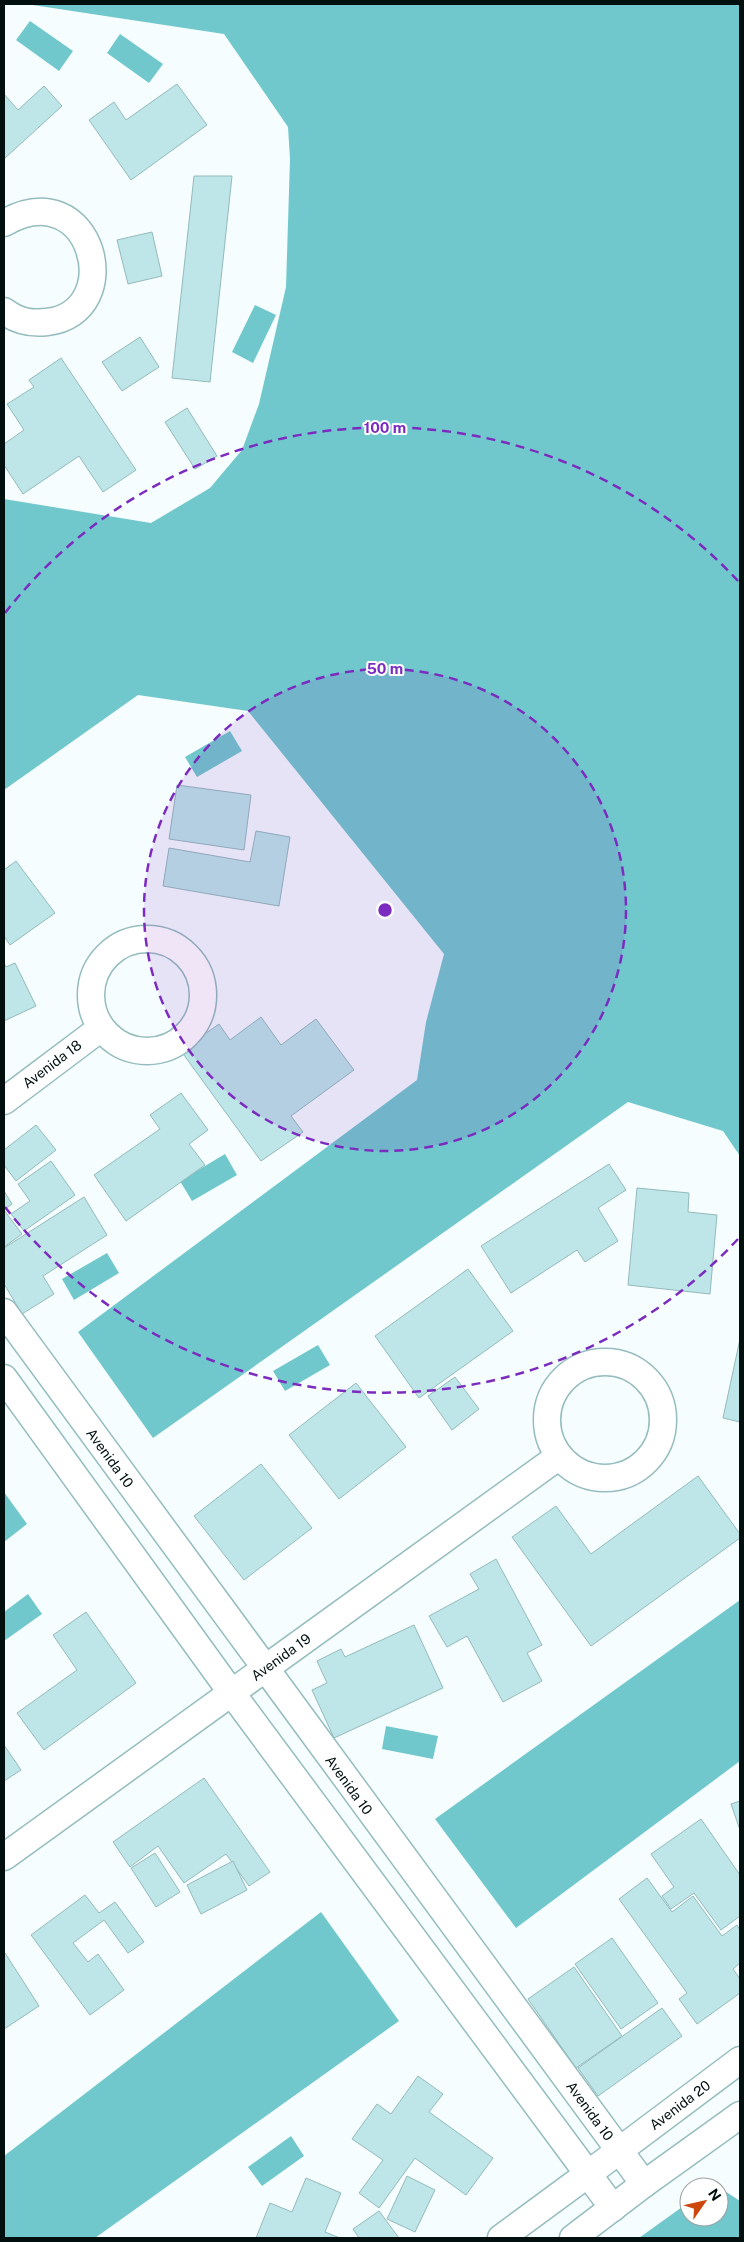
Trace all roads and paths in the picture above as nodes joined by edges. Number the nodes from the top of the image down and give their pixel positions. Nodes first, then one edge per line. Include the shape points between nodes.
1 (4, 223) edge
2 (4, 311) edge
3 (101, 1028) junction
4 (4, 1101) edge
5 (4, 1312) edge
6 (4, 1378) edge
7 (81, 1418) junction
8 (49, 1441) junction
9 (558, 1457) junction
10 (264, 1669) junction
11 (231, 1692) junction
12 (4, 1858) edge
13 (437, 1905) junction
14 (404, 1927) junction
15 (740, 2060) edge
16 (740, 2116) edge
17 (620, 2151) junction
18 (588, 2174) junction
19 (644, 2184) junction
20 (613, 2208) junction
21 (502, 2238) edge
22 (573, 2238) edge

1 - 2 street via 20,214 41,211 62,217 80,230 91,249 94,272 88,293 74,310 55,321 34,323 13,318
3 - 3 street via 117,1043 138,1052 160,1051 180,1042 195,1026 203,1004 202,983 193,962 177,947 156,939 134,940 114,949 98,965 90,986 91,1008
3 - 4 street, Avenida 18
5 - 7 street, Avenida 10
6 - 8 street
7 - 8 street
7 - 10 street, Avenida 10
8 - 11 street
9 - 9 street via 576,1471 598,1479 621,1477 642,1466 656,1448 663,1427 661,1403 650,1383 633,1368 611,1361 588,1363 567,1374 553,1391 546,1413 548,1436
9 - 10 street, Avenida 19
10 - 11 street, Avenida 19
10 - 13 street, Avenida 10
11 - 12 street, Avenida 19
11 - 14 street
13 - 14 street
13 - 17 street, Avenida 10
14 - 18 street
15 - 17 street, Avenida 20
16 - 19 street
17 - 18 street, Avenida 20
17 - 19 street, Avenida 10
18 - 20 street
18 - 21 street
19 - 20 street
20 - 22 street

